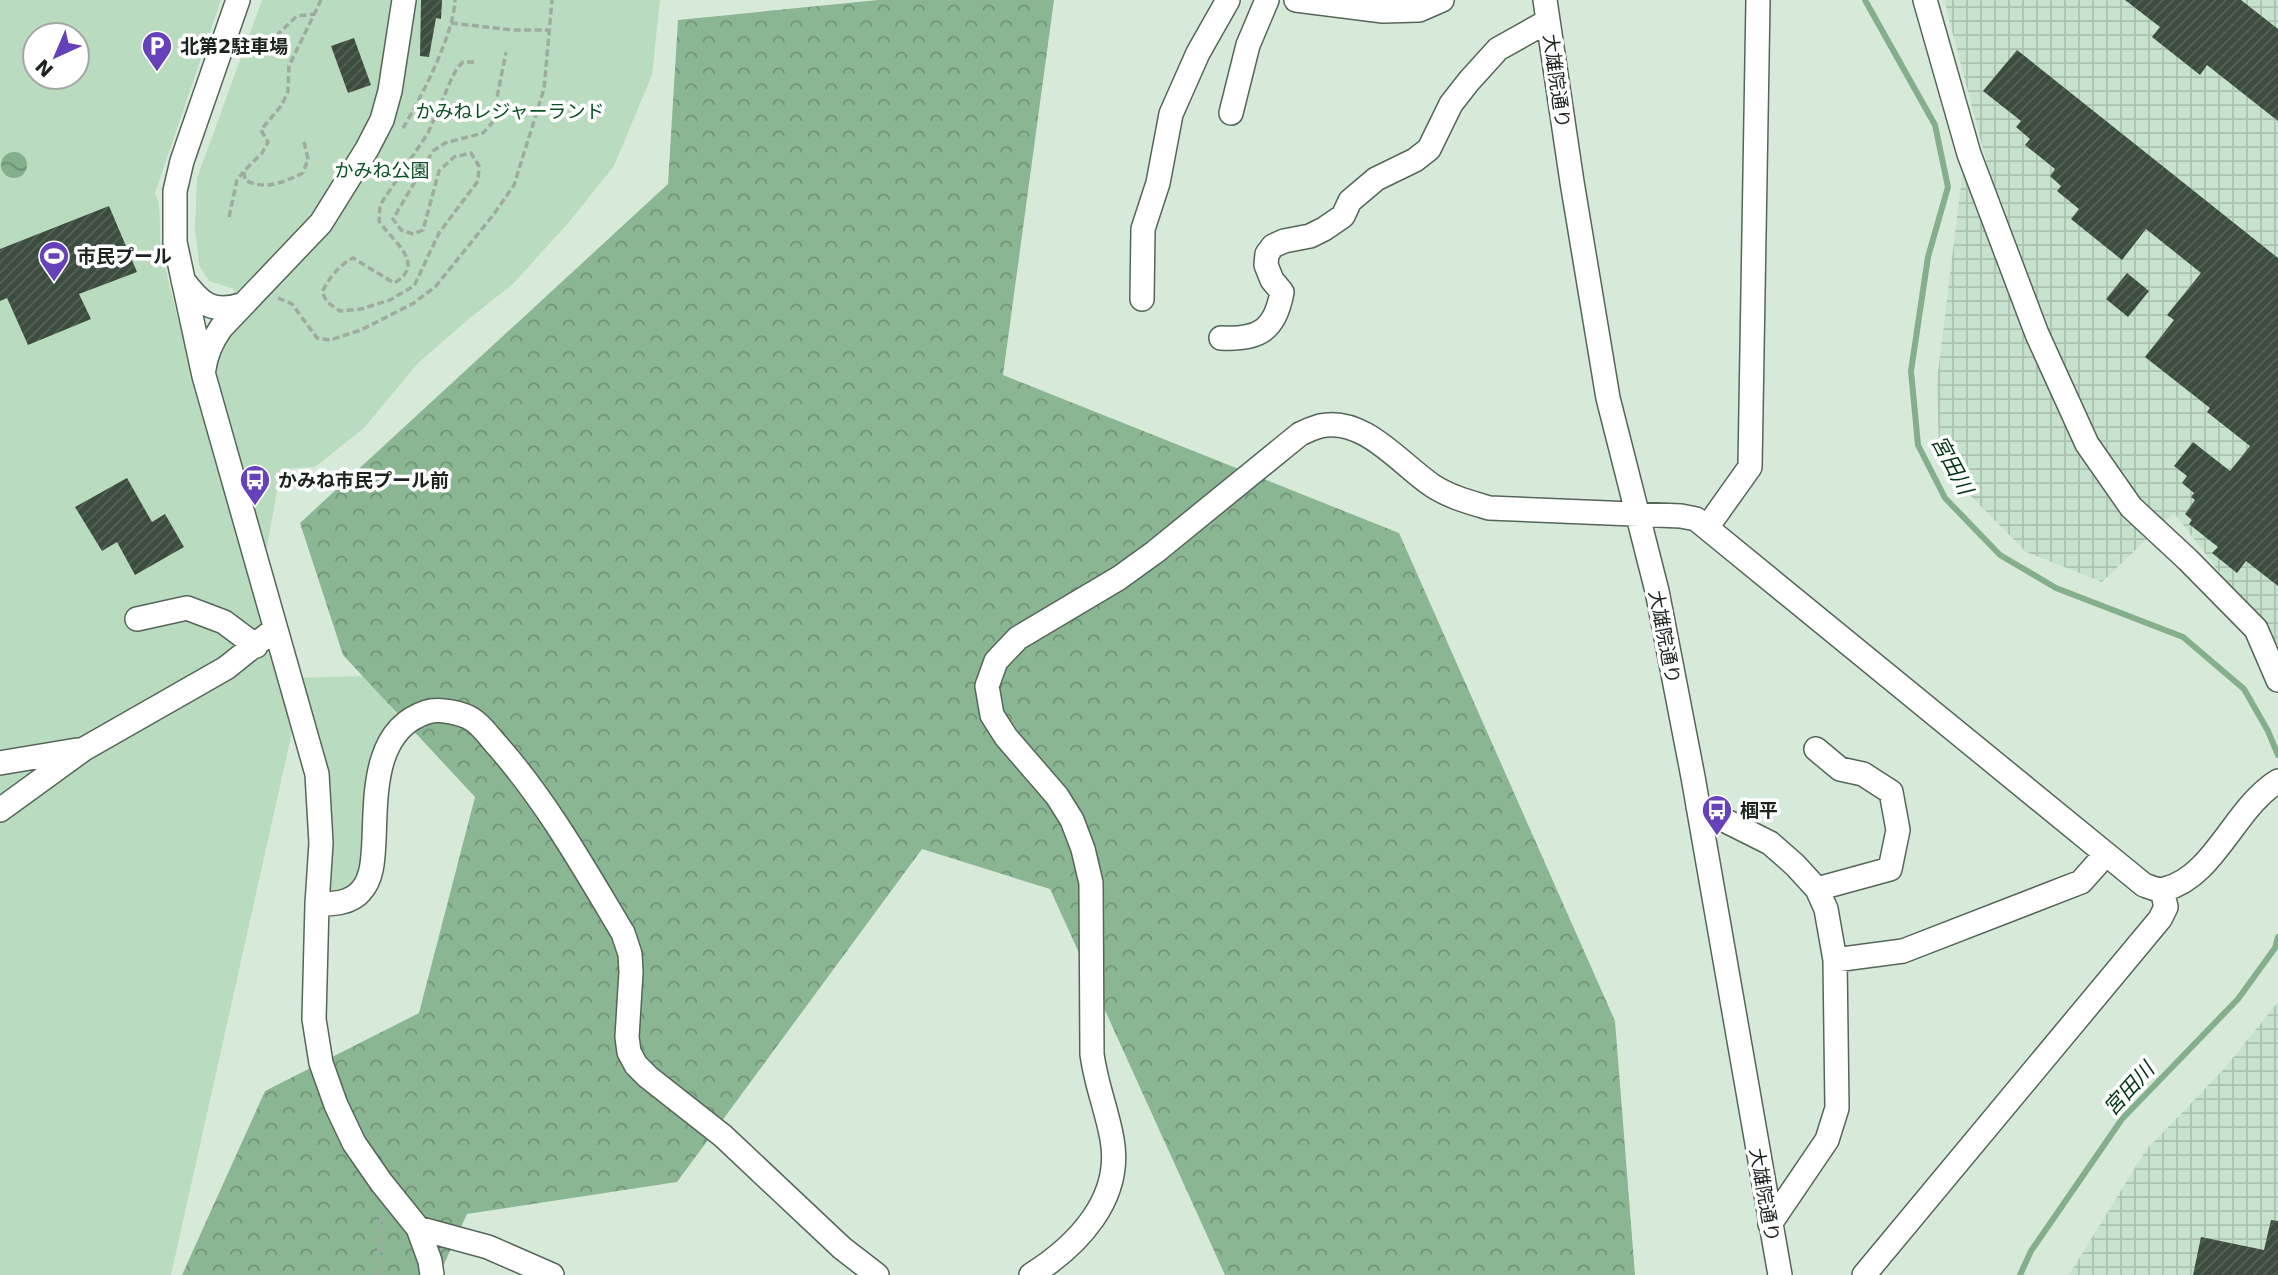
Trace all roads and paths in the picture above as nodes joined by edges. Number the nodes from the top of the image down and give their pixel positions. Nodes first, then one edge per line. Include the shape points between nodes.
1 (238, 0) edge
2 (321, 0) edge
3 (404, 0) edge
4 (552, 0) edge
5 (1228, 0) edge
6 (1267, 0) edge
7 (1296, 0) edge
8 (1442, 0) edge
9 (1758, 0) edge
10 (1925, 0) edge
11 (1418, 5) edge
12 (1547, 10) edge
13 (315, 14) junction
14 (451, 23) dead end
15 (548, 30) junction
16 (224, 40) junction
17 (506, 52) dead end
18 (474, 62) dead end
19 (1231, 114) dead end
20 (304, 142) dead end
21 (244, 171) junction
22 (229, 217) dead end
23 (183, 280) junction
24 (278, 298) dead end
25 (1142, 299) dead end
26 (241, 305) junction
27 (1221, 338) dead end
28 (204, 376) junction
29 (1636, 516) junction
30 (1708, 526) junction
31 (137, 620) dead end
32 (275, 629) junction
33 (256, 646) junction
34 (2278, 680) edge
35 (84, 749) junction
36 (1816, 749) dead end
37 (0, 763) edge
38 (2276, 782) edge
39 (1698, 807) junction
40 (0, 810) edge
41 (2105, 855) junction
42 (1817, 889) junction
43 (2162, 890) junction
44 (317, 904) junction
45 (1835, 960) junction
46 (381, 1182) junction
47 (1770, 1224) junction
48 (418, 1228) junction
49 (378, 1275) edge
50 (432, 1275) edge
51 (552, 1275) edge
52 (877, 1275) edge
53 (1031, 1275) edge
54 (1780, 1275) edge
55 (1864, 1275) edge

1 - 16 street
2 - 13 path
3 - 26 street via 390,91 368,149 321,223
4 - 15 path
5 - 25 street via 1171,114 1158,183 1143,229
6 - 19 street via 1248,44
7 - 11 street via 1383,11
8 - 11 street
9 - 30 street via 1750,467
10 - 34 street via 1969,153 2037,334 2087,444 2131,507 2256,629
12 - 27 street via 1484,65 1451,104 1429,149 1376,179 1350,201 1343,216 1324,229 1273,246 1266,265 1282,292 1279,311 1257,335
12 - 29 street, 大雄院通り via 1608,398
13 - 16 path via 297,16 269,51
13 - 21 path via 289,66 288,92 261,130 268,142
14 - 15 path
15 - 24 path via 544,89 514,185 436,286 381,321 330,340 317,338 292,304
16 - 23 street via 175,191 175,242
17 - 18 path via 492,123 483,133 433,150 393,219 401,230 413,234 423,230 439,170 454,157 471,153 479,166 478,181 439,233 414,286 390,300 340,311 322,292 353,258 394,283 404,277 409,266 405,252 379,222 380,205 428,133 457,68 463,62
20 - 21 path via 308,159 303,173 273,186 252,184 245,180
21 - 22 path via 237,180
23 - 26 street via 205,304 221,309
23 - 28 street
26 - 28 street via 212,341
28 - 32 street
29 - 30 street via 1681,516
29 - 39 street, 大雄院通り via 1657,591
29 - 53 street via 1489,508 1436,488 1355,429 1321,426 1300,434 1119,578 1018,638 996,661 987,686 992,715 1057,796 1083,849 1091,883 1092,1054 1114,1162 1102,1206 1090,1225 1054,1261
30 - 41 street
31 - 33 street via 187,608 224,622
32 - 33 street
32 - 44 street via 317,774 321,843
33 - 35 street
35 - 37 street
35 - 40 street
36 - 42 street via 1840,769 1863,774 1891,792 1898,830 1889,869
38 - 43 street via 2240,817 2199,869 2186,881
39 - 42 street via 1770,843
39 - 47 street, 大雄院通り
41 - 43 street via 2144,885
41 - 45 street via 2081,882 1903,951
42 - 45 street via 1826,909
43 - 55 street via 2166,907 2160,919
44 - 46 street via 314,1019 321,1063 354,1143
44 - 52 street via 346,901 361,892 369,878 380,762 404,724 428,711 448,711 474,720 553,820 623,933 631,972 627,1037 636,1065 723,1136
45 - 47 street via 1837,1108 1827,1140
46 - 48 street
46 - 49 path
47 - 54 street, 大雄院通り
48 - 50 street
48 - 51 street via 488,1247

